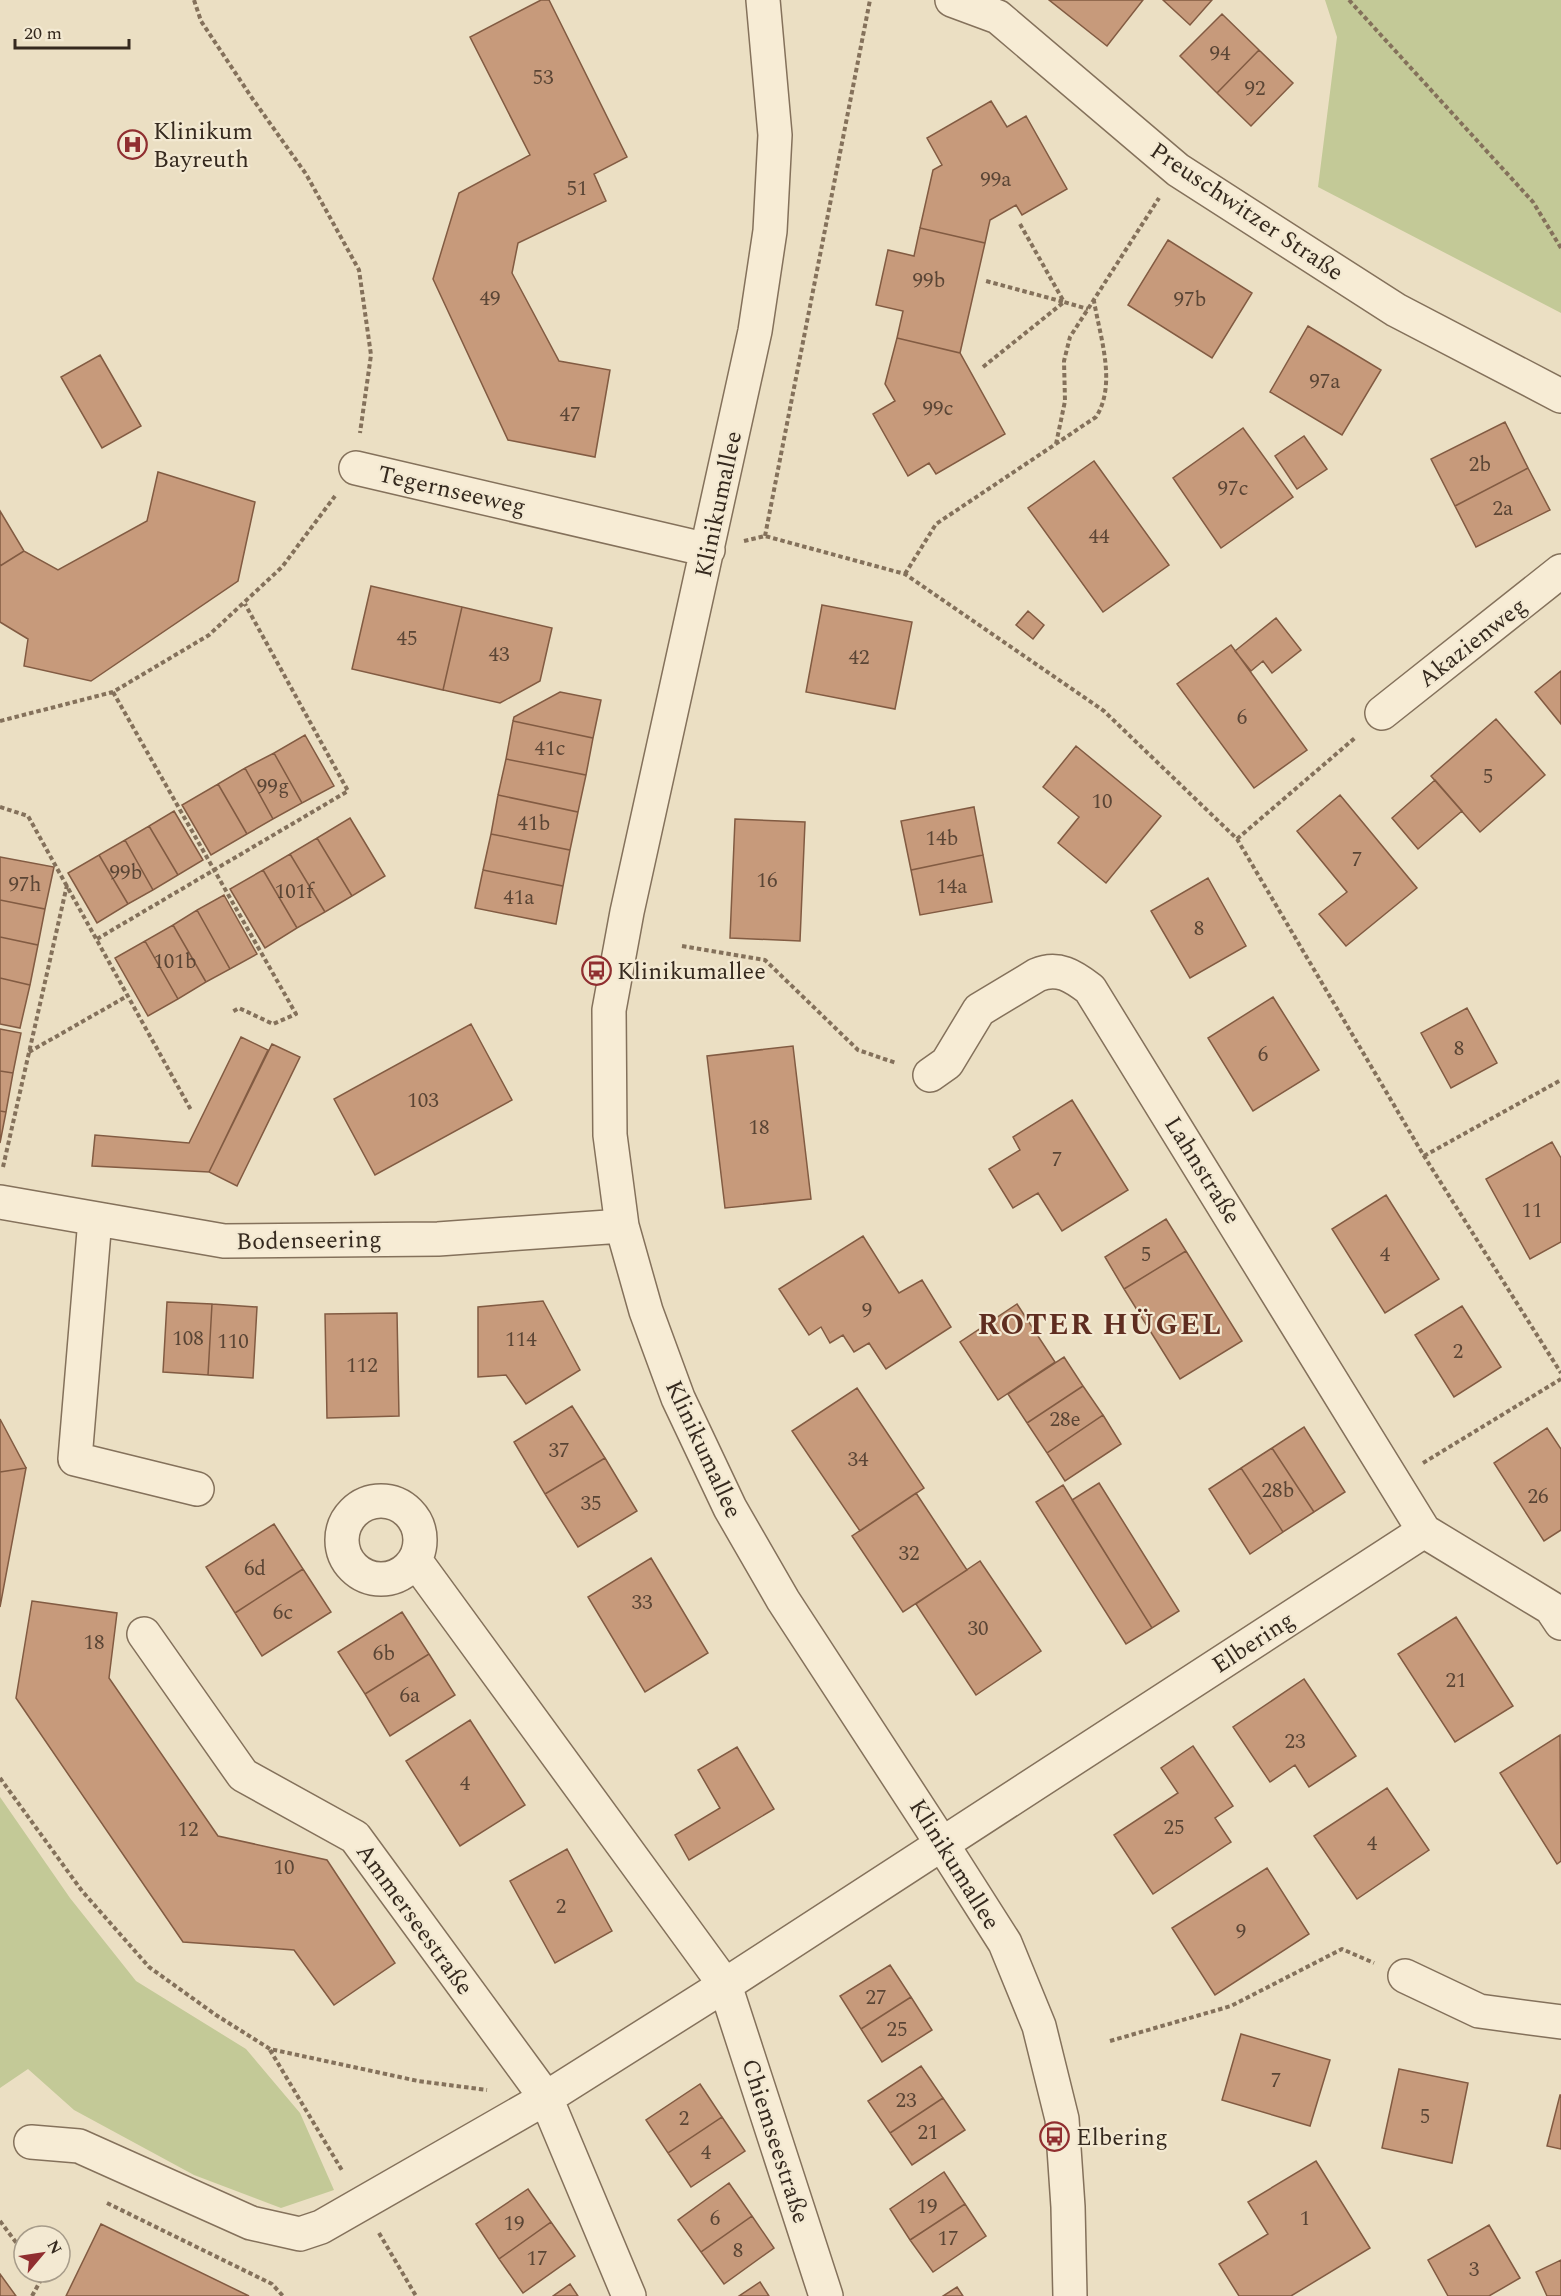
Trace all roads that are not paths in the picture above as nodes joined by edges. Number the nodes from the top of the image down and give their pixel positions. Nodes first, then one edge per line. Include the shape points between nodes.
1 (763, 0) edge
2 (952, 0) edge
3 (1561, 396) edge
4 (356, 468) road end
5 (708, 550) junction
6 (1561, 572) edge
7 (1383, 712) road end
8 (930, 1075) road end
9 (0, 1202) edge
10 (94, 1219) junction
11 (622, 1226) junction
12 (197, 1489) dead end
13 (1424, 1531) junction
14 (416, 1560) dead end
15 (1561, 1623) edge
16 (144, 1634) dead end
17 (942, 1844) junction
18 (1405, 1976) road end
19 (725, 1985) junction
20 (1561, 2022) edge
21 (546, 2098) junction
22 (31, 2142) dead end
23 (629, 2296) edge
24 (826, 2296) edge
25 (1070, 2296) edge

1 - 5 street, Klinikumallee via 775,135 770,231 755,331
2 - 3 street, Preuschwitzer Straße via 998,17 1178,170 1396,310
4 - 5 street, Tegernseeweg
5 - 11 street, Klinikumallee via 627,912 609,1010 610,1135
6 - 7 street, Akazienweg
8 - 13 street, Lahnstraße via 947,1064 979,1010 1037,975 1060,971 1090,990
9 - 10 street, Bodenseering
10 - 11 street, Bodenseering via 224,1241 438,1239
10 - 12 street via 75,1459
11 - 17 street, Klinikumallee via 645,1311 678,1398 730,1508 783,1600
13 - 15 street via 1551,1608
13 - 17 street, Elbering
14 - 19 street
16 - 21 street, Ammerseestraße via 243,1775 356,1837
17 - 19 street
17 - 25 street, Klinikumallee via 1005,1943 1039,2026 1062,2119
18 - 20 street via 1479,2010
19 - 21 street
19 - 24 street, Chiemseestraße
21 - 22 street via 321,2227 300,2234 251,2223 79,2146
21 - 23 street

